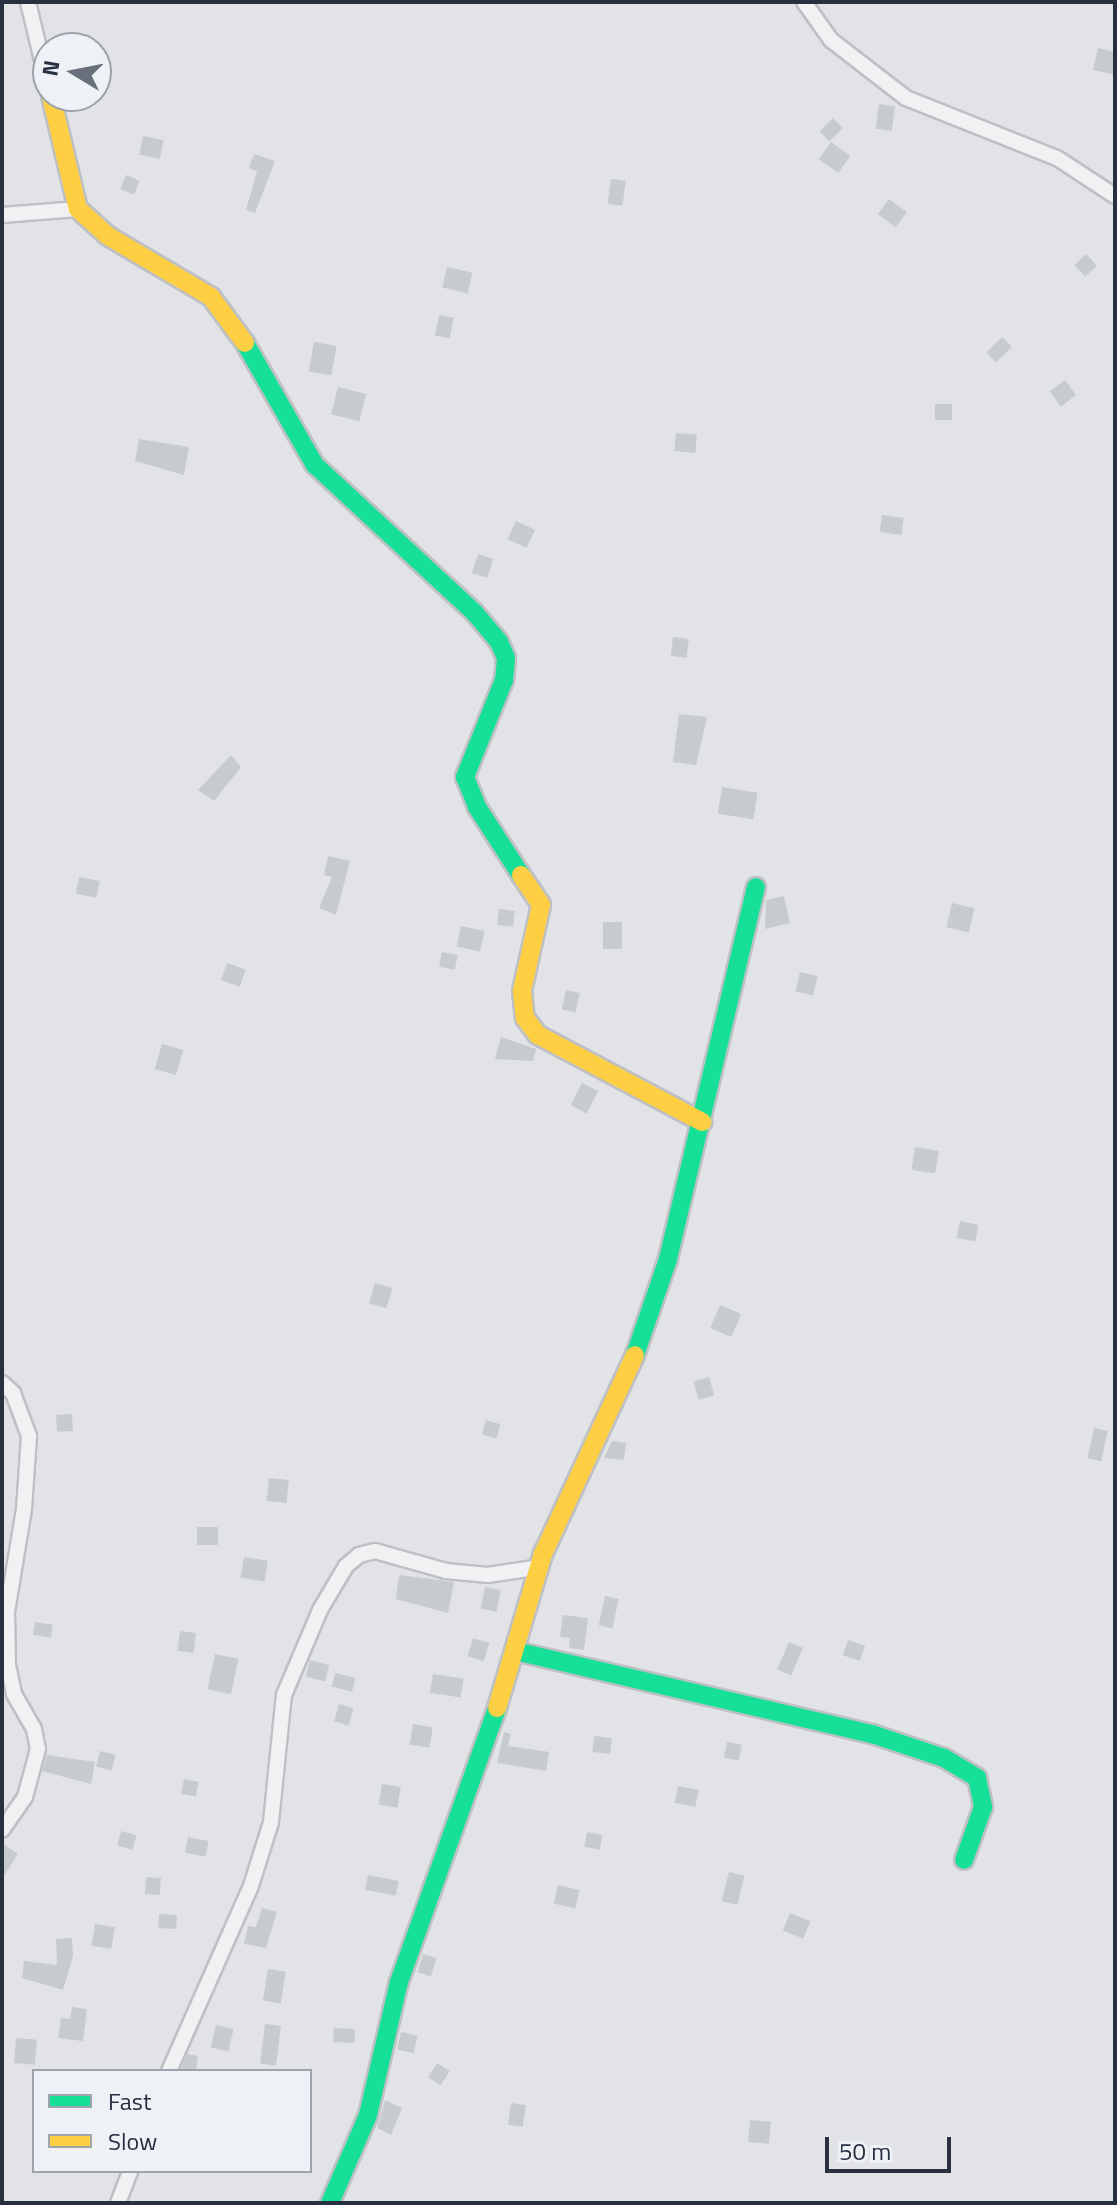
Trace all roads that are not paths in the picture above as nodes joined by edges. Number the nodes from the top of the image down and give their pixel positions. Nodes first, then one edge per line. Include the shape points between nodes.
1 (28, 2) edge
2 (804, 2) edge
3 (35, 32) edge
4 (55, 112) edge
5 (1115, 196) edge
6 (78, 209) junction
7 (2, 215) edge
8 (756, 887) dead end
9 (702, 1122) junction
10 (2, 1383) edge
11 (540, 1567) junction
12 (5, 1631) edge
13 (515, 1651) junction
14 (2, 1830) edge
15 (964, 1860) dead end
16 (170, 2069) edge
17 (129, 2173) edge
18 (118, 2203) edge
19 (330, 2203) edge

1 - 3 street
2 - 5 street via 831,40 906,98 1057,158
4 - 6 street
6 - 7 street
6 - 9 street via 108,236 211,297 229,315 315,465 499,642 506,658 504,680 465,777 477,807 541,905 522,991 525,1018 538,1035
8 - 9 street
9 - 11 street via 668,1259 623,1389
10 - 12 street via 13,1393 29,1436
11 - 13 street
11 - 16 street via 488,1575 446,1571 375,1551 346,1566 320,1610 284,1695 273,1810 251,1886
12 - 14 street via 14,1694 34,1729 38,1749 25,1797
13 - 15 street via 872,1734 944,1758 977,1778 983,1807
13 - 19 street via 483,1756 399,1982 368,2115
17 - 18 street

